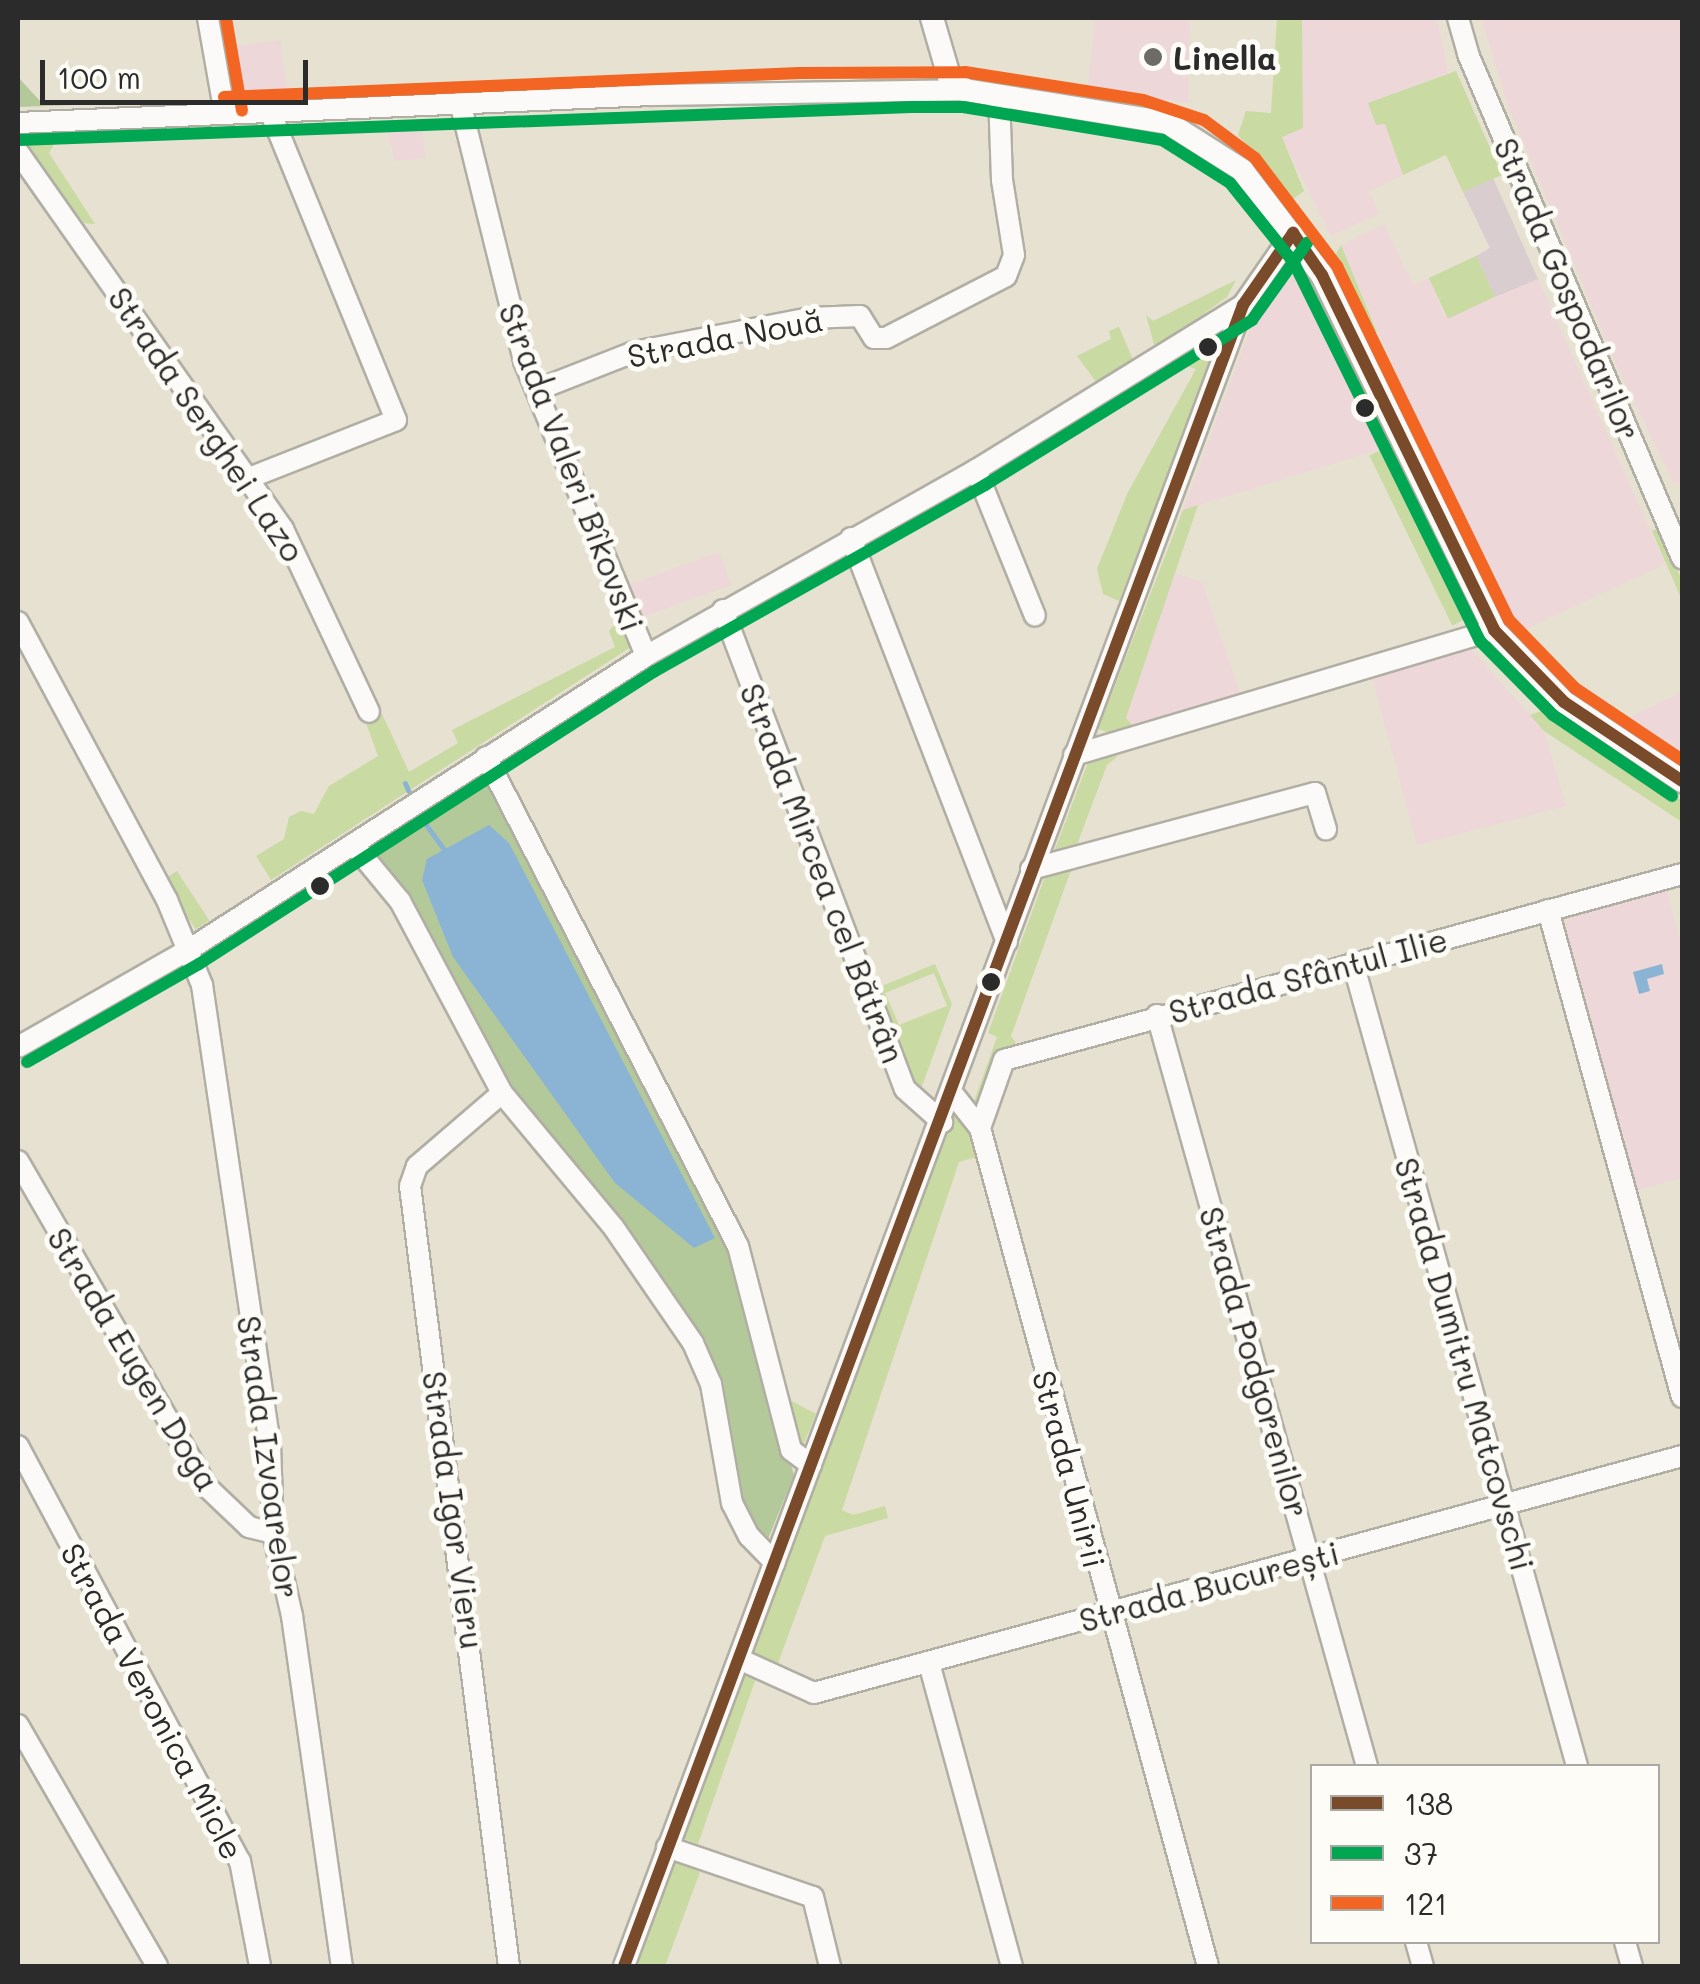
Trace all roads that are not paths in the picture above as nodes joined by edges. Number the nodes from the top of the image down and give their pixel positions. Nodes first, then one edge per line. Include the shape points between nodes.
1 (208, 18) edge
2 (932, 18) edge
3 (1458, 18) edge
4 (965, 90) junction
5 (1000, 96) junction
6 (460, 102) junction
7 (270, 112) junction
8 (225, 114) junction
9 (18, 123) edge
10 (18, 152) edge
11 (1294, 232) junction
12 (1243, 305) junction
13 (537, 390) junction
14 (976, 470) junction
15 (249, 478) junction
16 (851, 538) junction
17 (1682, 558) edge
18 (723, 610) junction
19 (1035, 616) dead end
20 (18, 622) edge
21 (1494, 630) junction
22 (646, 656) junction
23 (369, 712) dead end
24 (1074, 755) junction
25 (486, 757) junction
26 (1682, 781) edge
27 (1326, 829) dead end
28 (353, 844) junction
29 (1032, 870) junction
30 (1682, 874) edge
31 (1548, 910) junction
32 (1006, 942) junction
33 (190, 950) junction
34 (1352, 962) junction
35 (1157, 1015) junction
36 (18, 1047) edge
37 (502, 1094) junction
38 (953, 1094) junction
39 (942, 1122) junction
40 (980, 1128) junction
41 (18, 1161) edge
42 (1682, 1397) edge
43 (18, 1446) edge
44 (1682, 1456) edge
45 (812, 1464) junction
46 (1504, 1505) junction
47 (273, 1533) junction
48 (1310, 1558) junction
49 (774, 1564) junction
50 (1108, 1614) junction
51 (739, 1660) junction
52 (929, 1663) junction
53 (18, 1725) edge
54 (1366, 1764) edge
55 (1575, 1764) edge
56 (667, 1846) junction
57 (158, 1966) edge
58 (260, 1966) edge
59 (342, 1966) edge
60 (509, 1966) edge
61 (624, 1966) edge
62 (830, 1966) edge
63 (1012, 1966) edge
64 (1208, 1966) edge

1 - 8 street
2 - 4 street via 949,76
3 - 17 street, Strada Gospodarilor
4 - 5 street
4 - 6 street
5 - 11 street via 1140,117 1198,136 1242,170
5 - 13 street, Strada Nouă via 1002,180 1014,255 1006,276 886,338 874,338 860,316 810,318 634,352
6 - 7 street
6 - 13 street, Strada Valeri Bîkovski via 496,268
7 - 8 street
7 - 15 street via 396,420
8 - 9 street
10 - 15 street, Strada Serghei Lazo
11 - 12 street
11 - 21 street via 1340,310
12 - 14 street
12 - 24 street
13 - 22 street, Strada Valeri Bîkovski
14 - 16 street
14 - 19 street
15 - 23 street, Strada Serghei Lazo via 321,602
16 - 18 street
16 - 32 street
18 - 22 street
18 - 39 street, Strada Mircea cel Bătrân via 905,1089
20 - 33 street, Strada Izvoarelor
21 - 24 street
21 - 26 street via 1564,702
22 - 25 street
24 - 29 street
25 - 28 street
25 - 45 street via 738,1246 791,1450
27 - 29 street via 1315,793
28 - 33 street
28 - 37 street via 400,901
29 - 32 street
30 - 31 street, Strada Sfântul Ilie
31 - 34 street, Strada Sfântul Ilie
31 - 42 street
32 - 38 street
33 - 36 street
33 - 47 street, Strada Izvoarelor via 210,1020 270,1443
34 - 35 street, Strada Sfântul Ilie
34 - 46 street, Strada Dumitru Matcovschi
35 - 40 street, Strada Sfântul Ilie via 1004,1060
35 - 48 street, Strada Podgorenilor
37 - 49 street via 614,1228 693,1343 711,1384 732,1503
37 - 60 street, Strada Igor Vieru via 417,1166 410,1186
38 - 39 street
38 - 40 street, Strada Unirii
39 - 45 street
40 - 50 street, Strada Unirii
41 - 47 street, Strada Eugen Doga via 207,1487 249,1527
43 - 58 street, Strada Veronica Micle via 240,1861
44 - 46 street, Strada București
45 - 49 street
46 - 48 street, Strada București
46 - 55 street, Strada Dumitru Matcovschi
47 - 59 street, Strada Izvoarelor via 292,1616
48 - 50 street, Strada București
48 - 54 street, Strada Podgorenilor
49 - 51 street
50 - 52 street, Strada București
50 - 64 street, Strada Unirii
51 - 52 street, Strada București via 814,1693
51 - 56 street
52 - 63 street
53 - 57 street
56 - 61 street
56 - 62 street via 813,1897

